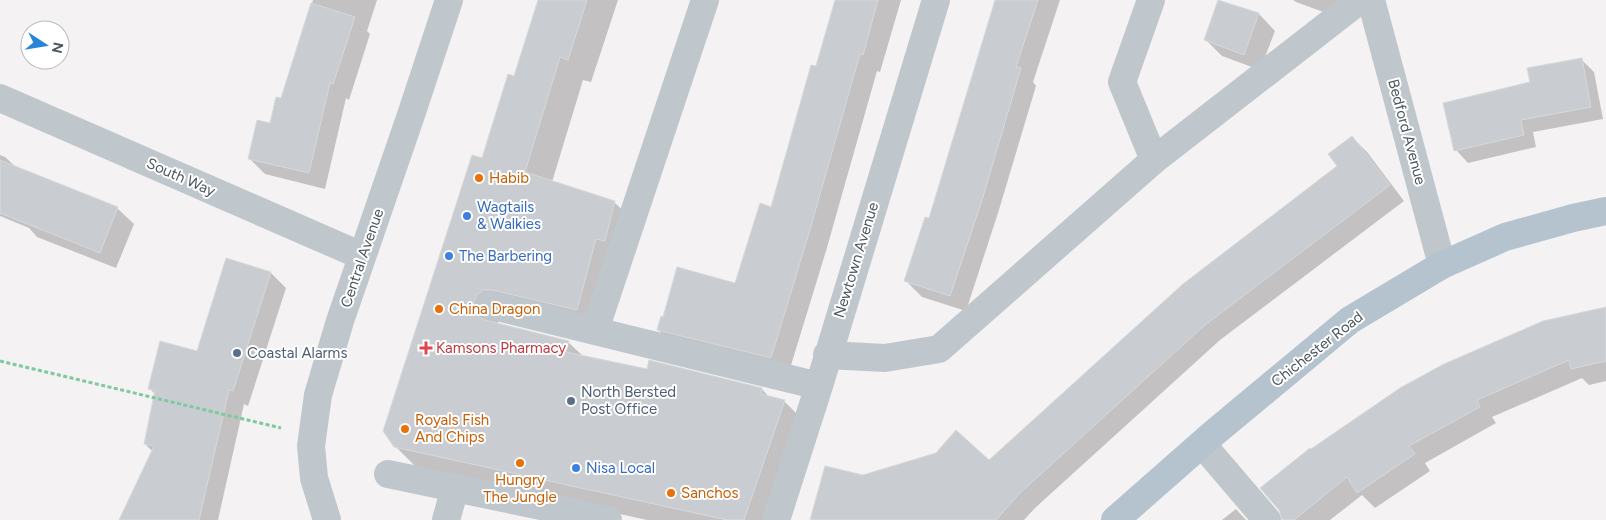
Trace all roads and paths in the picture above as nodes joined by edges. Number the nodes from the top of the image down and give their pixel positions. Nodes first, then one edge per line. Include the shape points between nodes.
1 (449, 0) edge
2 (705, 0) edge
3 (936, 0) edge
4 (1151, 0) edge
5 (1360, 0) edge
6 (1371, 0) edge
7 (0, 98) edge
8 (1154, 160) junction
9 (1606, 211) edge
10 (362, 256) junction
11 (1442, 264) junction
12 (489, 305) dead end
13 (595, 330) junction
14 (827, 355) junction
15 (0, 362) edge
16 (818, 386) junction
17 (313, 434) junction
18 (1202, 444) junction
19 (388, 474) dead end
20 (455, 488) junction
21 (327, 520) edge
22 (446, 520) edge
23 (608, 520) edge
24 (776, 520) edge
25 (1115, 520) edge
26 (1267, 520) edge

1 - 10 street, Central Avenue
2 - 13 street
3 - 14 street, Newtown Avenue
4 - 8 street via 1122,82
5 - 8 street
6 - 11 street, Bedford Avenue
7 - 10 street, South Way
8 - 14 street via 939,349 885,358
9 - 11 main road, Chichester Road via 1505,237
10 - 17 street, Central Avenue via 318,395
11 - 18 main road, Chichester Road via 1350,320
12 - 13 street
13 - 16 street
14 - 16 street, Newtown Avenue
15 - 17 path
16 - 24 street, Newtown Avenue
17 - 21 street, Central Avenue via 314,478
18 - 25 main road, Chichester Road
18 - 26 street
19 - 20 street
20 - 22 street
20 - 23 street

